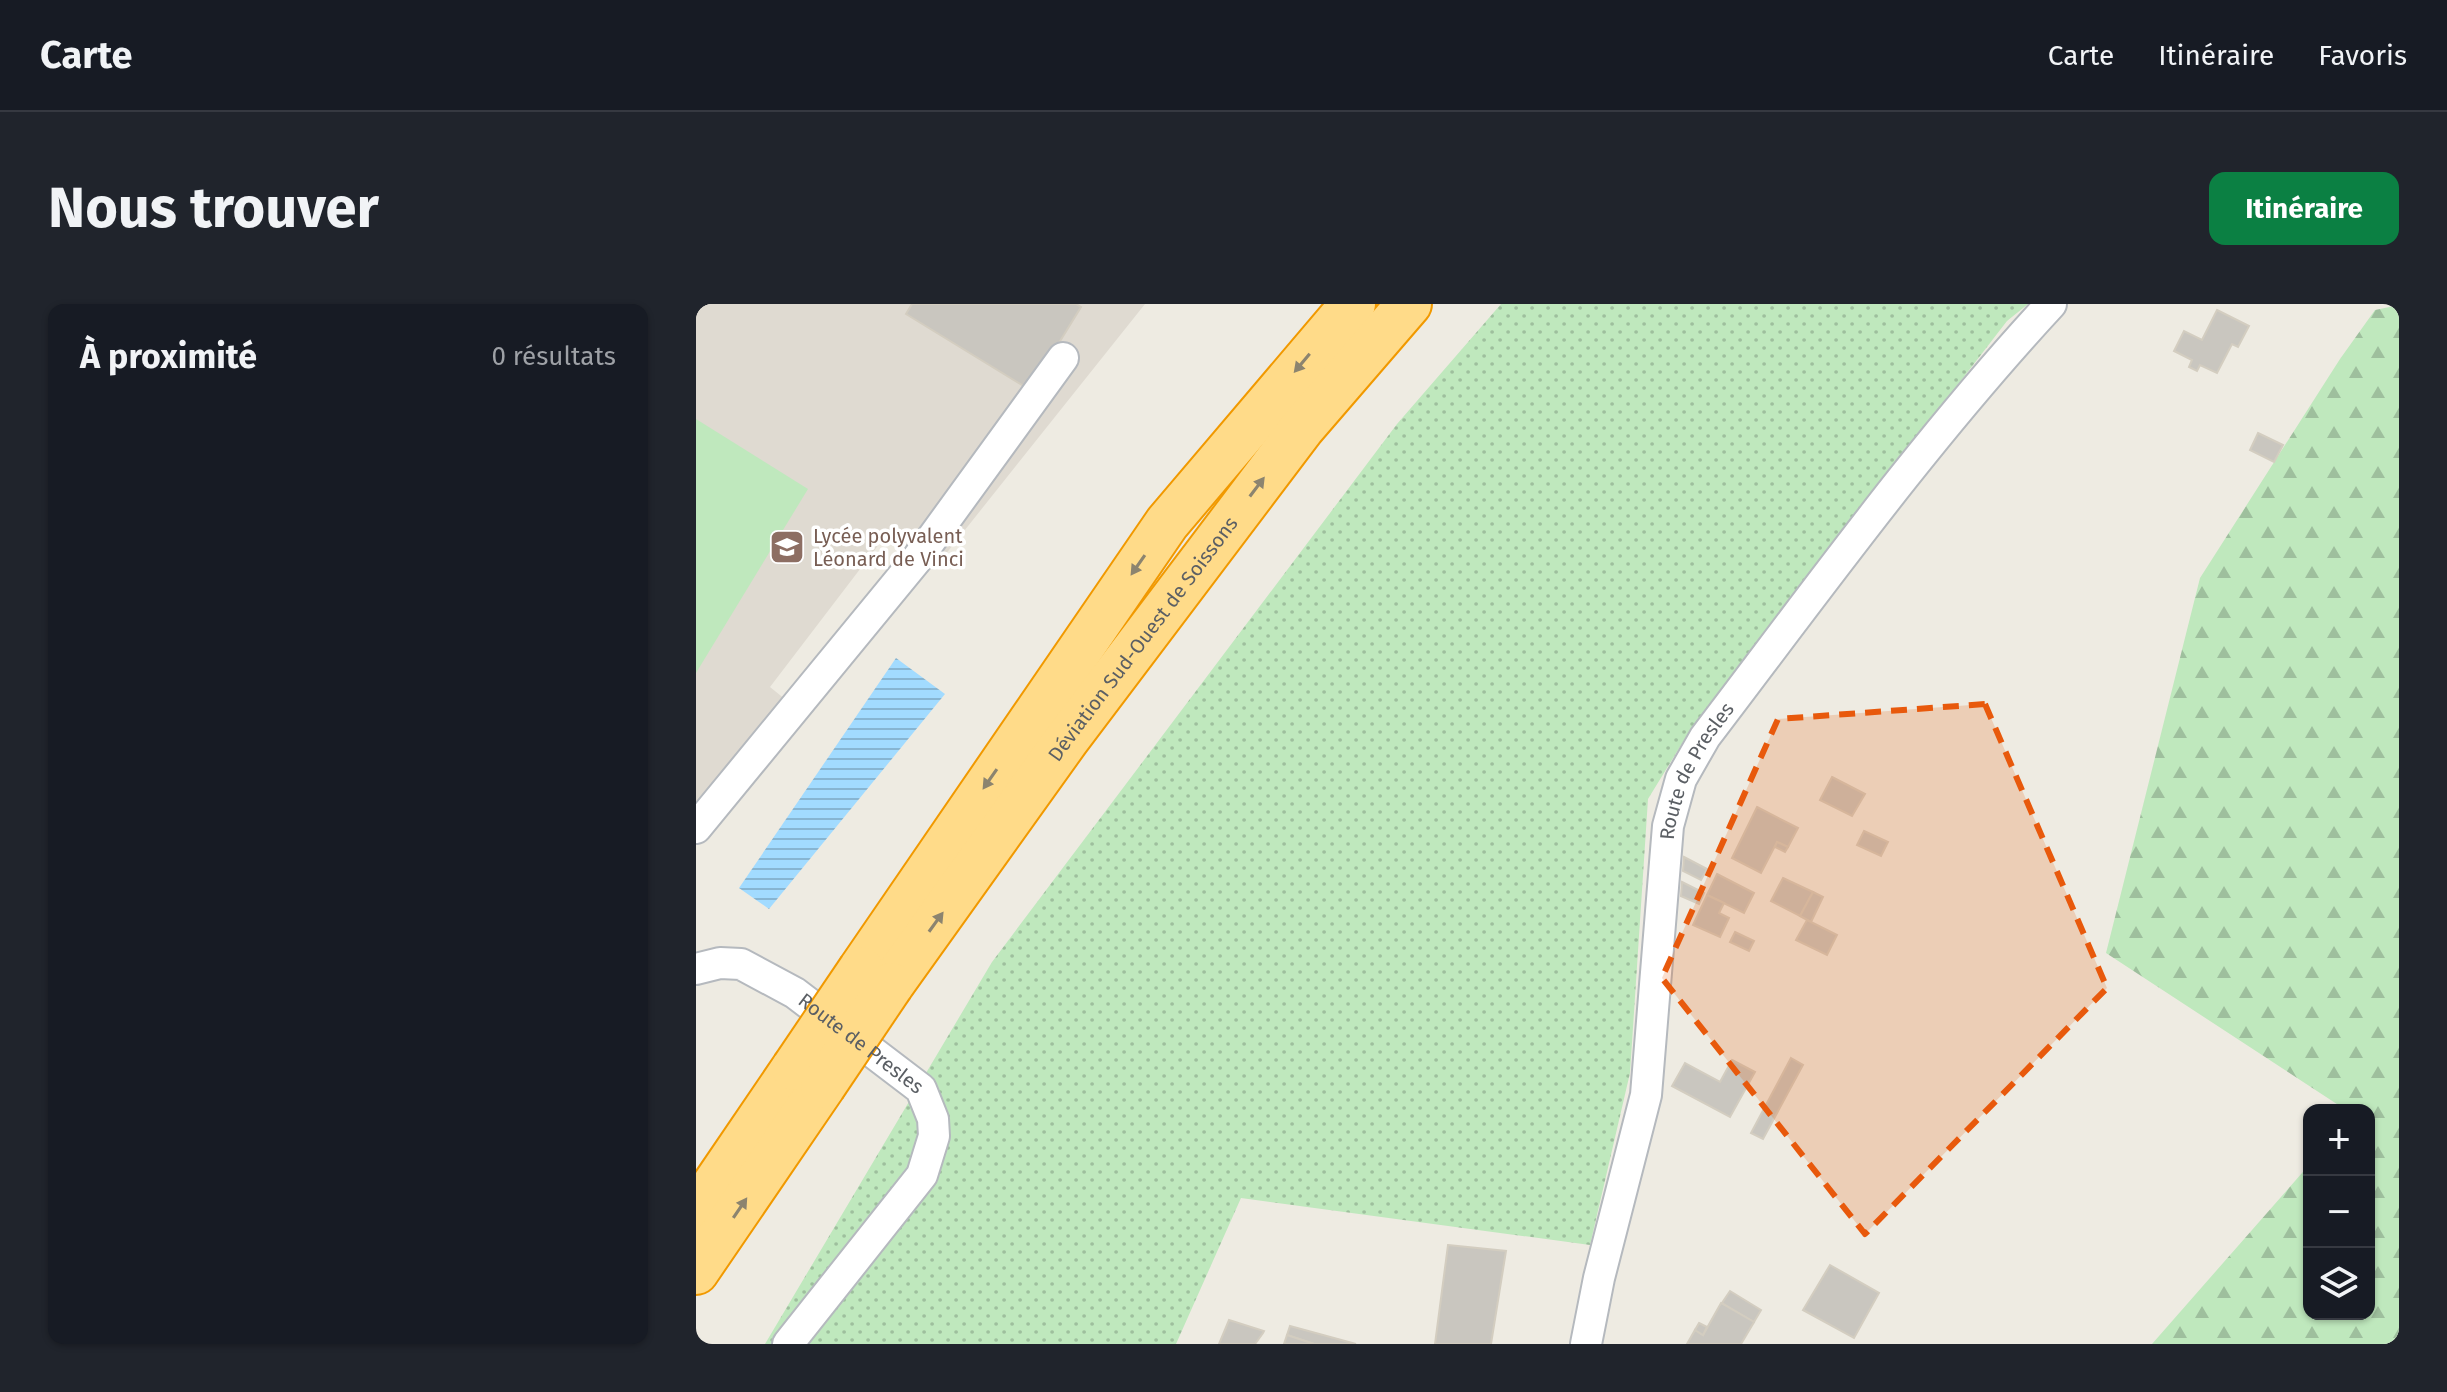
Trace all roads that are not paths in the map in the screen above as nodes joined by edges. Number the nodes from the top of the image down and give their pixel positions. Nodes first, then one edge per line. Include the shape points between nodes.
1 (1353, 304) edge
2 (1409, 304) edge
3 (2051, 304) edge
4 (1063, 358) dead end
5 (696, 828) edge
6 (696, 969) edge
7 (876, 977) junction
8 (809, 1077) junction
9 (696, 1212) edge
10 (696, 1272) edge
11 (788, 1344) edge
12 (1586, 1344) edge

1 -> 7 highway, Déviation Sud-Ouest de Soissons via 1167,523
7 -> 2 highway, Déviation Sud-Ouest de Soissons via 1067,739 1302,428
3 - 12 street, Route de Presles via 1907,472 1705,737 1681,779 1668,826 1646,1095
4 - 5 street via 917,559
6 - 11 street, Route de Presles via 741,964 795,993 921,1089 933,1119 934,1136 922,1175
7 - 8 highway, bridge
8 - 9 highway
10 -> 8 highway

